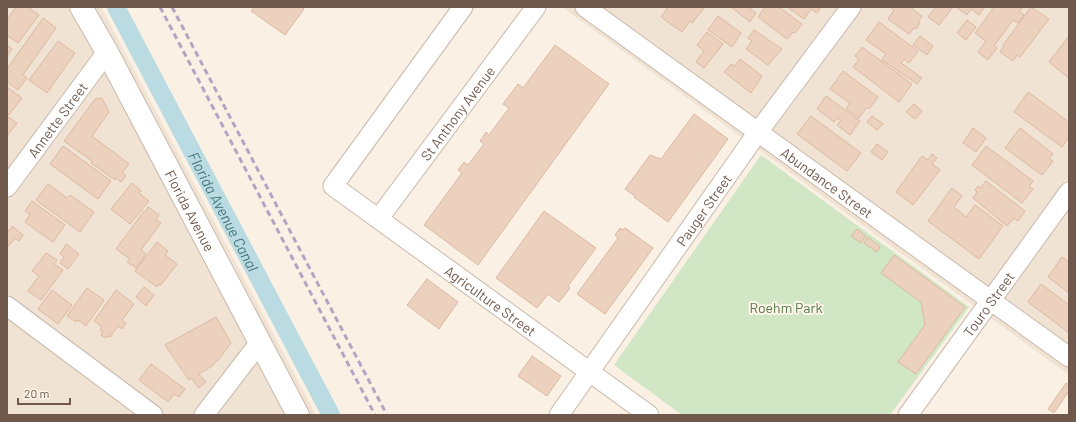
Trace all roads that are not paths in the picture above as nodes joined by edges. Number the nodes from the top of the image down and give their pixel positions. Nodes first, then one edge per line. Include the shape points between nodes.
1 (81, 7) edge
2 (463, 7) edge
3 (536, 7) edge
4 (585, 7) edge
5 (851, 7) edge
6 (107, 52) junction
7 (758, 132) junction
8 (7, 187) edge
9 (1069, 192) edge
10 (379, 218) junction
11 (991, 301) junction
12 (7, 306) edge
13 (260, 342) junction
14 (1069, 357) edge
15 (590, 372) junction
16 (153, 415) edge
17 (204, 415) edge
18 (298, 415) edge
19 (559, 415) edge
20 (649, 415) edge
21 (908, 415) edge

1 - 6 street, Florida Avenue
2 - 10 street, Agriculture Street via 333,186
3 - 10 street, St Anthony Avenue
4 - 7 street, Abundance Street
5 - 7 street, Pauger Street
6 - 8 street, Annette Street
6 - 13 street, Florida Avenue
7 - 11 street, Abundance Street
7 - 15 street, Pauger Street
9 - 11 street, Touro Street
10 - 15 street, Agriculture Street
11 - 14 street, Abundance Street
11 - 21 street, Touro Street
12 - 16 street
13 - 17 street
13 - 18 street, Florida Avenue
15 - 19 street, Pauger Street
15 - 20 street, Agriculture Street

